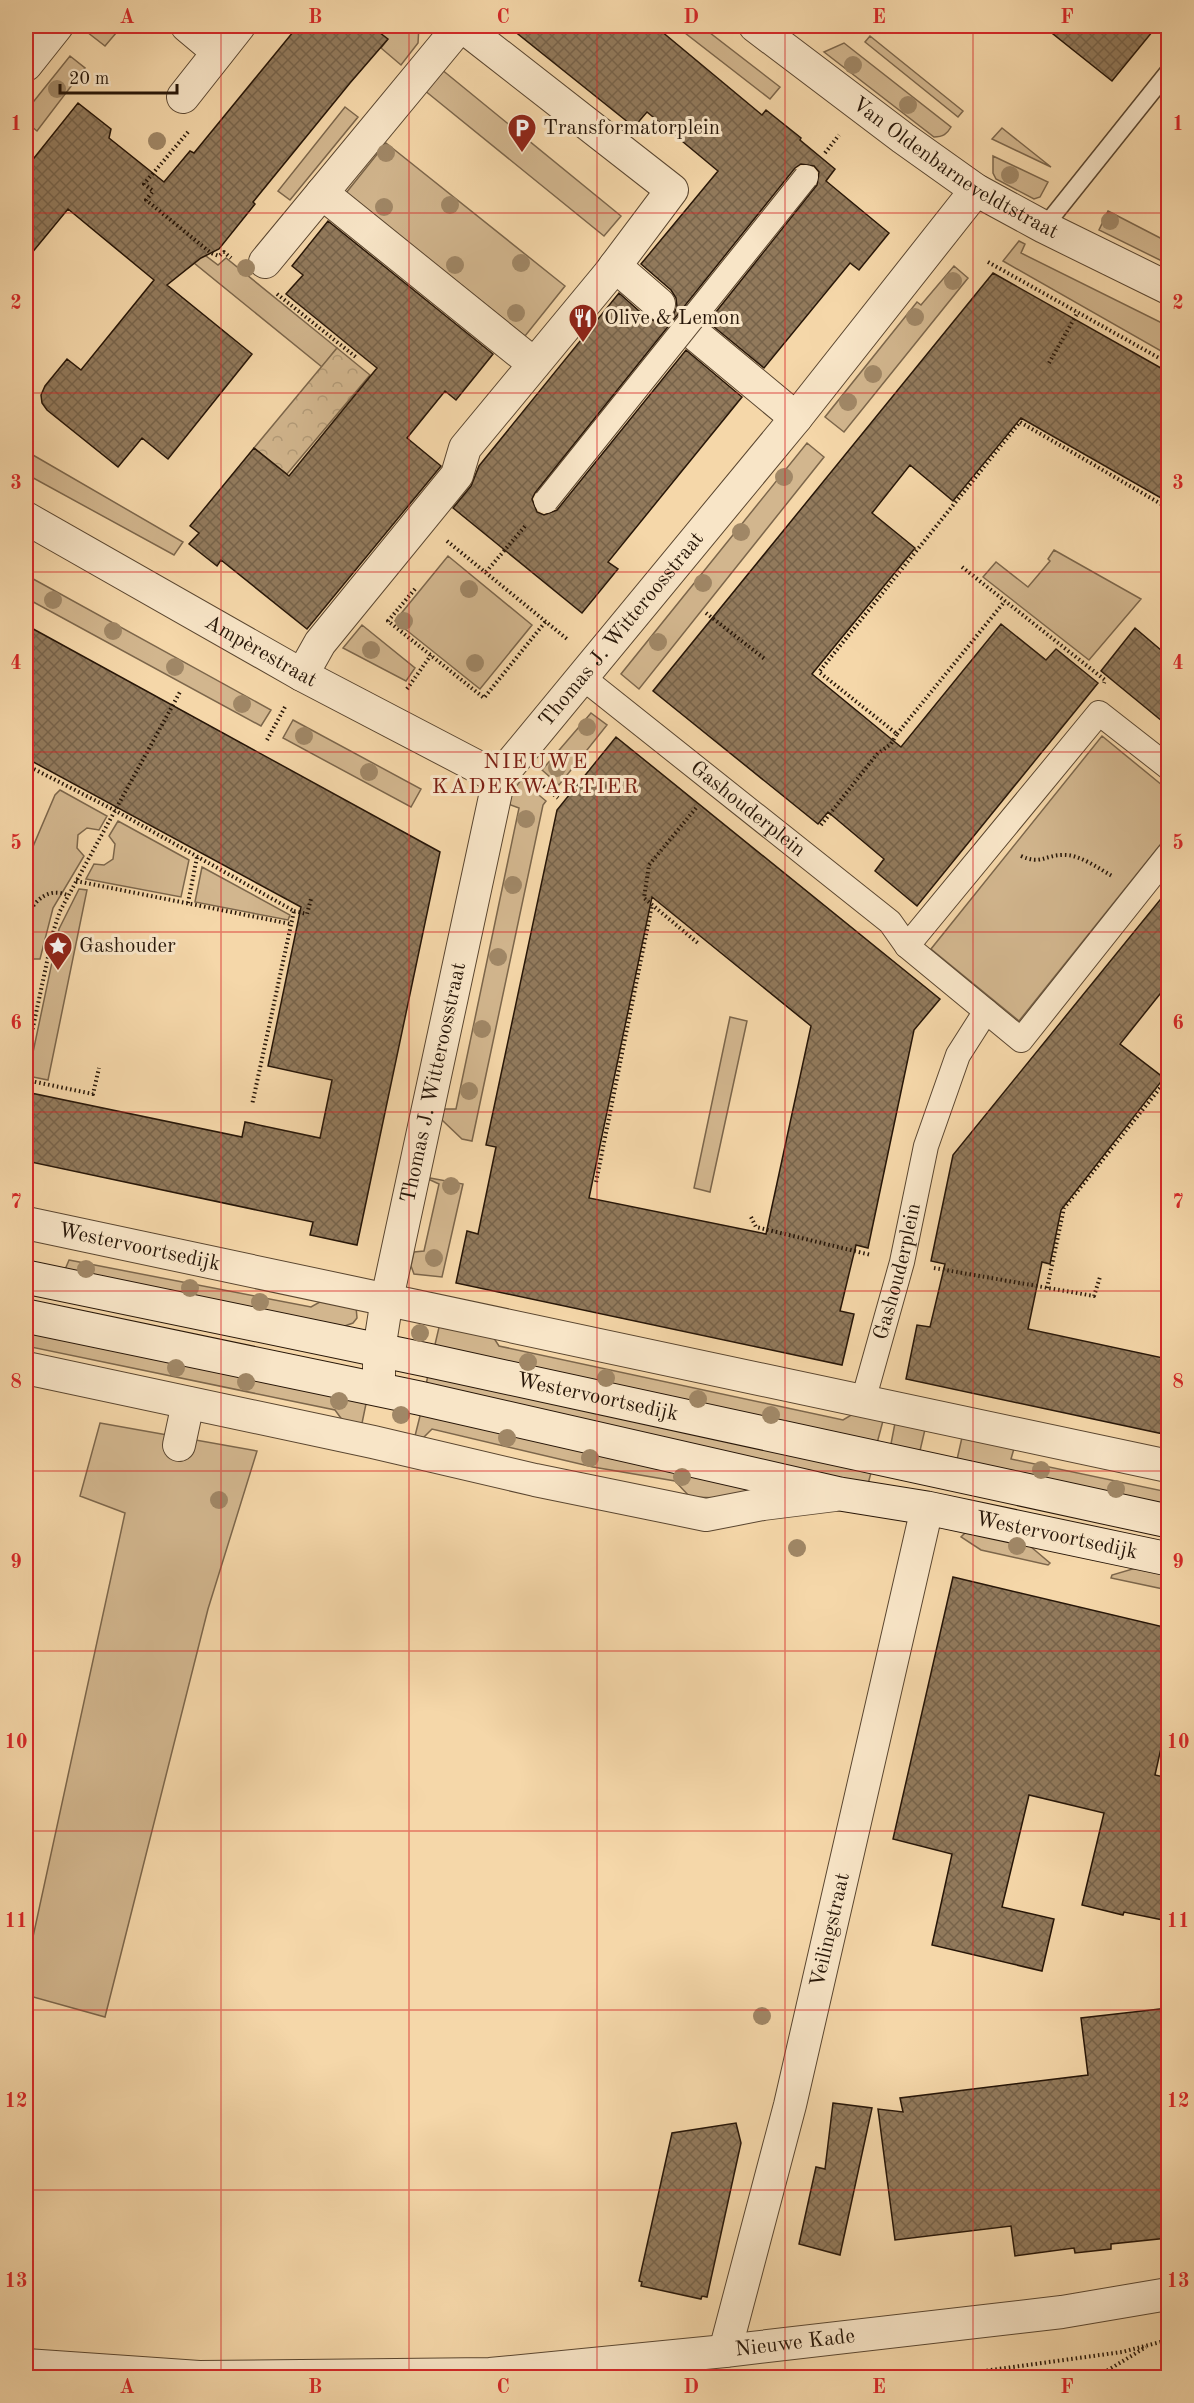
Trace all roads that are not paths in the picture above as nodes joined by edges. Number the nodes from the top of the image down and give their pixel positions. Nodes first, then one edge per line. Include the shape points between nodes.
1 (57, 26) edge
2 (187, 26) edge
3 (239, 26) edge
4 (461, 26) edge
5 (756, 26) edge
6 (218, 52) junction
7 (26, 65) edge
8 (1168, 72) edge
9 (183, 97) road end
10 (806, 177) dead end
11 (976, 190) junction
12 (322, 193) junction
13 (1044, 227) junction
14 (615, 266) junction
15 (259, 269) road end
16 (1168, 288) edge
17 (659, 304) dead end
18 (697, 336) dead end
19 (534, 364) junction
20 (796, 418) junction
21 (546, 501) road end
22 (26, 518) edge
23 (588, 669) junction
24 (302, 675) junction
25 (1168, 767) edge
26 (499, 778) junction
27 (1168, 855) edge
28 (908, 946) junction
29 (986, 1011) junction
30 (26, 1223) edge
31 (26, 1277) edge
32 (387, 1299) junction
33 (26, 1316) edge
34 (379, 1350) junction
35 (26, 1368) edge
36 (379, 1389) junction
37 (863, 1401) junction
38 (188, 1402) junction
39 (179, 1445) dead end
40 (1168, 1466) edge
41 (840, 1494) junction
42 (927, 1508) junction
43 (1168, 1521) edge
44 (1168, 1558) edge
45 (1168, 2294) edge
46 (725, 2352) junction
47 (26, 2365) edge

1 - 7 street
2 - 6 street
3 - 6 street
4 - 12 street
4 - 14 street via 672,190
5 - 11 street, Van Oldenbarneveldtstraat
6 - 9 street
8 - 13 lane
10 - 21 street, bridge
11 - 13 street, Van Oldenbarneveldtstraat
11 - 20 street, Thomas J. Witteroosstraat
12 - 15 street
12 - 19 street
13 - 16 street, Van Oldenbarneveldtstraat
14 - 17 street
14 - 19 street
18 - 20 street
19 - 24 street via 465,448 457,476 320,643
20 - 23 street, Thomas J. Witteroosstraat
22 - 24 street, Ampèrestraat
23 - 26 street, Thomas J. Witteroosstraat
23 - 28 street, Gashouderplein via 715,784 890,922
24 - 26 street, Ampèrestraat
25 - 28 street via 1099,713
26 - 32 street, Thomas J. Witteroosstraat
27 - 29 street, Gashouderplein via 1021,1041
28 - 29 street, Gashouderplein
29 - 37 street, Gashouderplein via 958,1055 926,1146 902,1262
30 - 32 street, Westervoortsedijk
31 - 34 main road, Westervoortsedijk
32 - 34 street, Thomas J. Witteroosstraat
32 - 37 street, Westervoortsedijk
33 - 36 main road, Westervoortsedijk
34 - 36 street, Thomas J. Witteroosstraat
34 - 43 main road, Westervoortsedijk
35 - 38 street, Westervoortsedijk
36 - 41 main road, Westervoortsedijk
37 - 40 street, Westervoortsedijk
38 - 39 street
38 - 41 street, Westervoortsedijk via 706,1515
41 - 42 main road, Westervoortsedijk
42 - 44 main road, Westervoortsedijk
42 - 46 street, Veilingstraat via 790,2105
45 - 46 street, Nieuwe Kade via 1062,2312
46 - 47 street, Nieuwe Kade via 490,2374 199,2377

